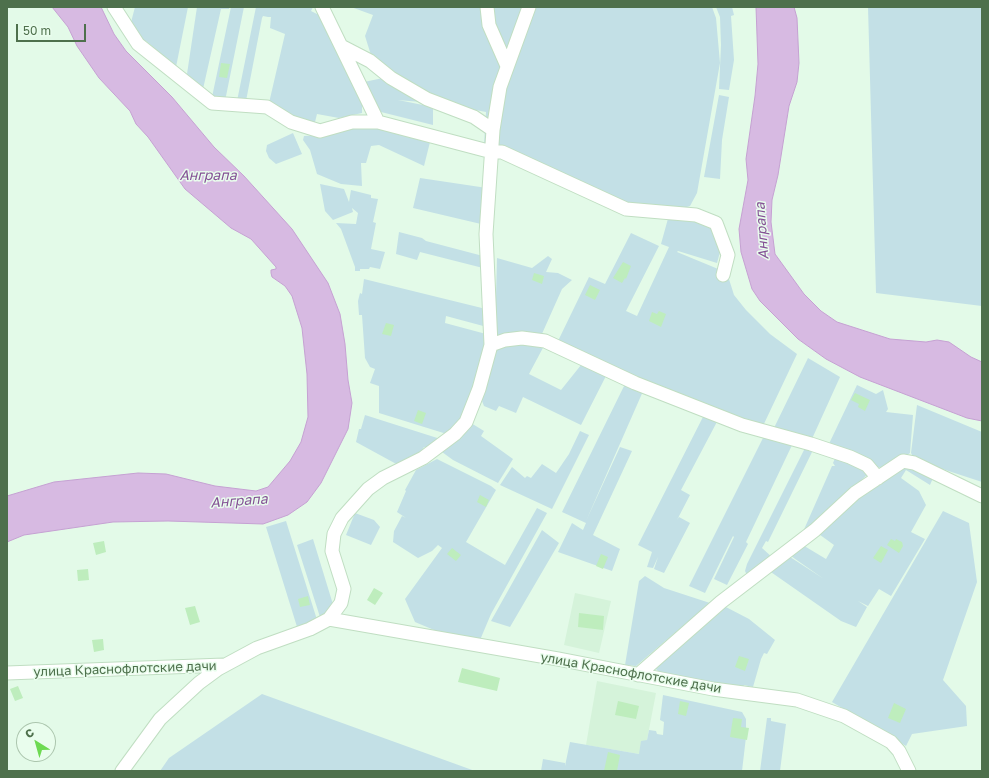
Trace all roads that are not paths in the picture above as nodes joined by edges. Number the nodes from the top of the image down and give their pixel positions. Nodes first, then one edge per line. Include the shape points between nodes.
1 (114, 7) edge
2 (322, 7) edge
3 (487, 7) edge
4 (530, 7) edge
5 (341, 46) junction
6 (507, 66) junction
7 (378, 122) junction
8 (493, 130) junction
9 (492, 152) junction
10 (723, 275) dead end
11 (491, 345) junction
12 (878, 478) junction
13 (982, 496) edge
14 (329, 619) junction
15 (224, 665) junction
16 (7, 673) edge
17 (638, 675) junction
18 (122, 771) edge
19 (909, 771) edge

1 - 7 street via 138,44 212,103 267,107 291,122 320,131 352,122
2 - 5 street
3 - 6 street via 489,25
4 - 6 street, улица Краснофлотские дачи
5 - 7 street
5 - 8 street via 370,61 391,78 427,99 474,117
6 - 8 street, улица Краснофлотские дачи via 500,87
7 - 9 street
8 - 9 street, улица Краснофлотские дачи
9 - 10 street via 502,152 626,209 696,214 716,223 728,255
9 - 11 street, улица Краснофлотские дачи via 486,234
11 - 12 street via 522,338 545,341 635,383 742,425 850,458 867,465
11 - 14 street, улица Краснофлотские дачи via 479,389 466,422 428,455 383,478 368,489 342,518 334,534 332,551 344,589 341,603
12 - 13 street via 902,461 914,463
12 - 17 street via 721,602
14 - 15 street, улица Краснофлотские дачи via 310,629 257,648
14 - 17 street, улица Краснофлотские дачи
15 - 16 street, улица Краснофлотские дачи
15 - 18 street via 199,683 160,719
17 - 19 street, улица Краснофлотские дачи via 713,689 797,700 844,716 891,742 899,751

